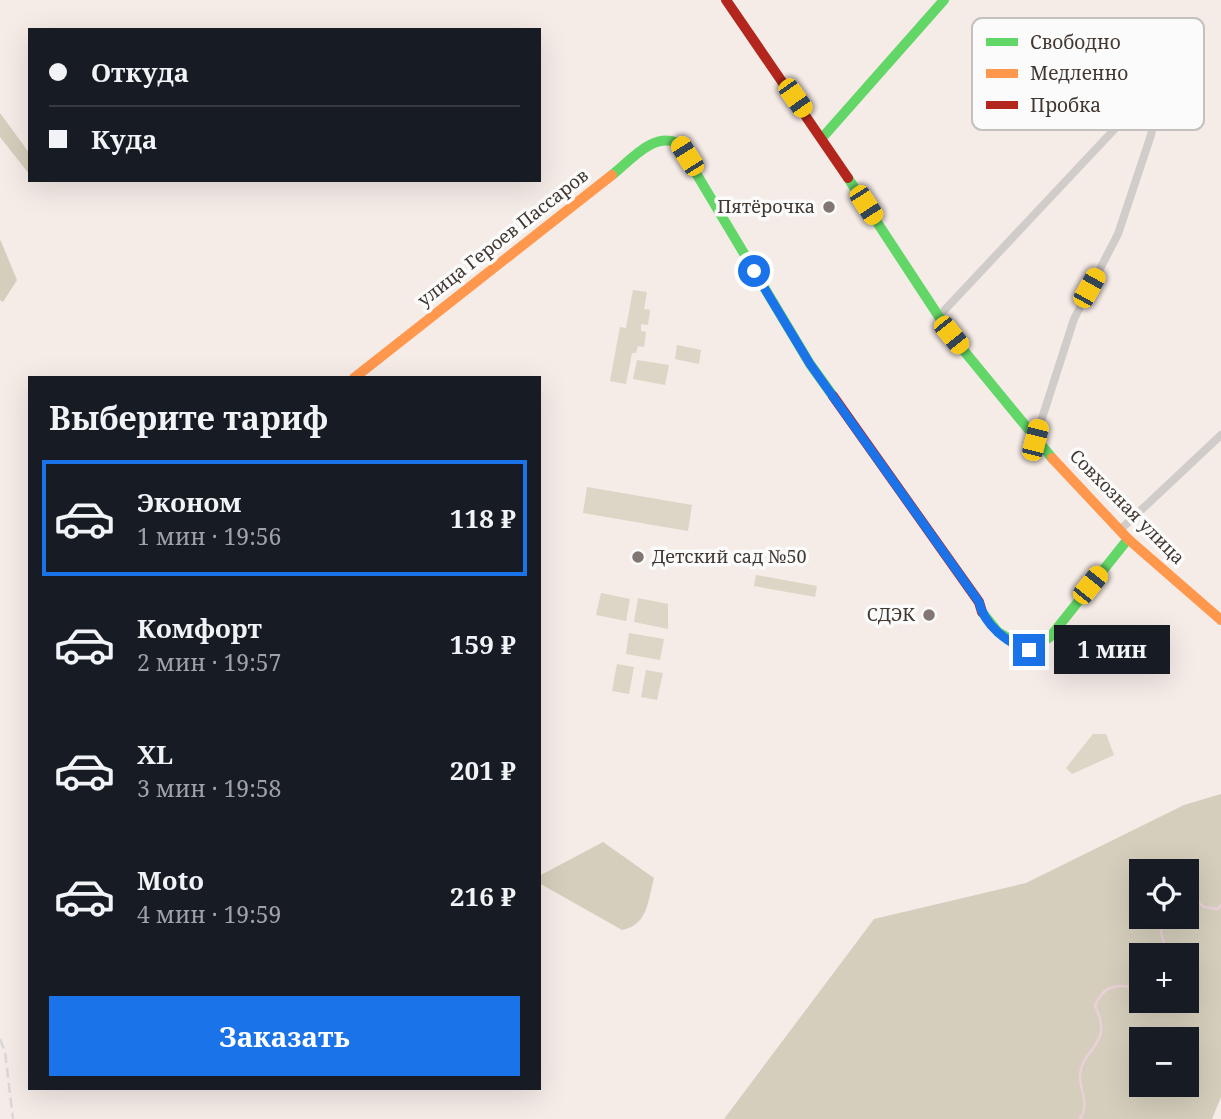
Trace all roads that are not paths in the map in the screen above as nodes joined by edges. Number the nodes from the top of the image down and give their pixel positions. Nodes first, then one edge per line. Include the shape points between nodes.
1 (726, 0) edge
2 (941, 1) edge
3 (1114, 130) edge
4 (1151, 130) edge
5 (822, 138) junction
6 (939, 316) junction
7 (357, 376) edge
8 (1221, 435) edge
9 (1035, 440) junction
10 (1120, 530) junction
11 (1128, 539) junction
12 (1221, 620) edge

1 - 5 street, Совхозная улица
2 - 5 street
3 - 6 street
4 - 9 street via 1118,234 1074,319
5 - 6 street, Совхозная улица
6 - 9 street, Совхозная улица
7 - 11 street, улица Героев Пассаров via 657,140 667,138 678,143 810,364 979,602 981,613 1012,645 1029,650 1050,637
8 - 10 street
9 - 10 street, Совхозная улица
10 - 11 street, Совхозная улица
11 - 12 street, Совхозная улица

